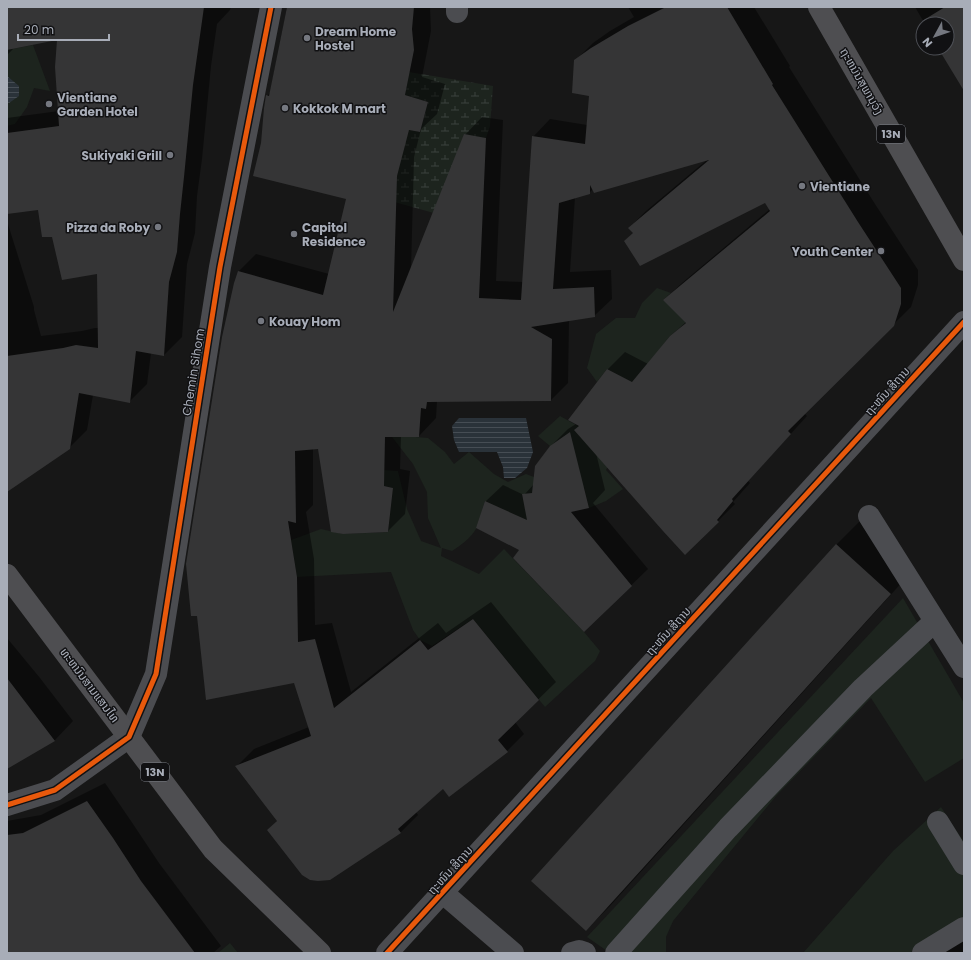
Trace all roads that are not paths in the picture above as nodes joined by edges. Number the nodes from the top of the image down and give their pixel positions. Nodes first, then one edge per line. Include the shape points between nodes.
1 (271, 7) edge
2 (819, 7) edge
3 (964, 260) edge
4 (964, 322) edge
5 (869, 516) dead end
6 (7, 575) edge
7 (935, 621) junction
8 (964, 666) edge
9 (129, 737) junction
10 (7, 805) edge
11 (938, 822) dead end
12 (964, 864) edge
13 (443, 893) junction
14 (964, 928) edge
15 (320, 953) edge
16 (387, 953) edge
17 (512, 953) edge
18 (572, 953) edge
19 (585, 953) edge
20 (616, 953) edge
21 (923, 953) edge

1 - 9 street, Chemin Sihom via 220,267 156,674
2 - 3 highway, ຖະຫນົນສຸພານຸວົງ / 13N
4 - 13 street, ຖະໜົນ ສີຖານ
5 - 7 street
6 - 9 highway, ທະຫນົນສາມແສນໄທ / 13N
7 - 8 street
7 - 20 street via 852,699 728,828
9 - 10 street via 55,790
9 - 15 highway, ທະຫນົນສາມແສນໄທ / 13N via 213,849
11 - 12 street
13 - 16 street, ຖະໜົນ ສີຖານ
13 - 17 street
14 - 21 street
18 - 19 street

